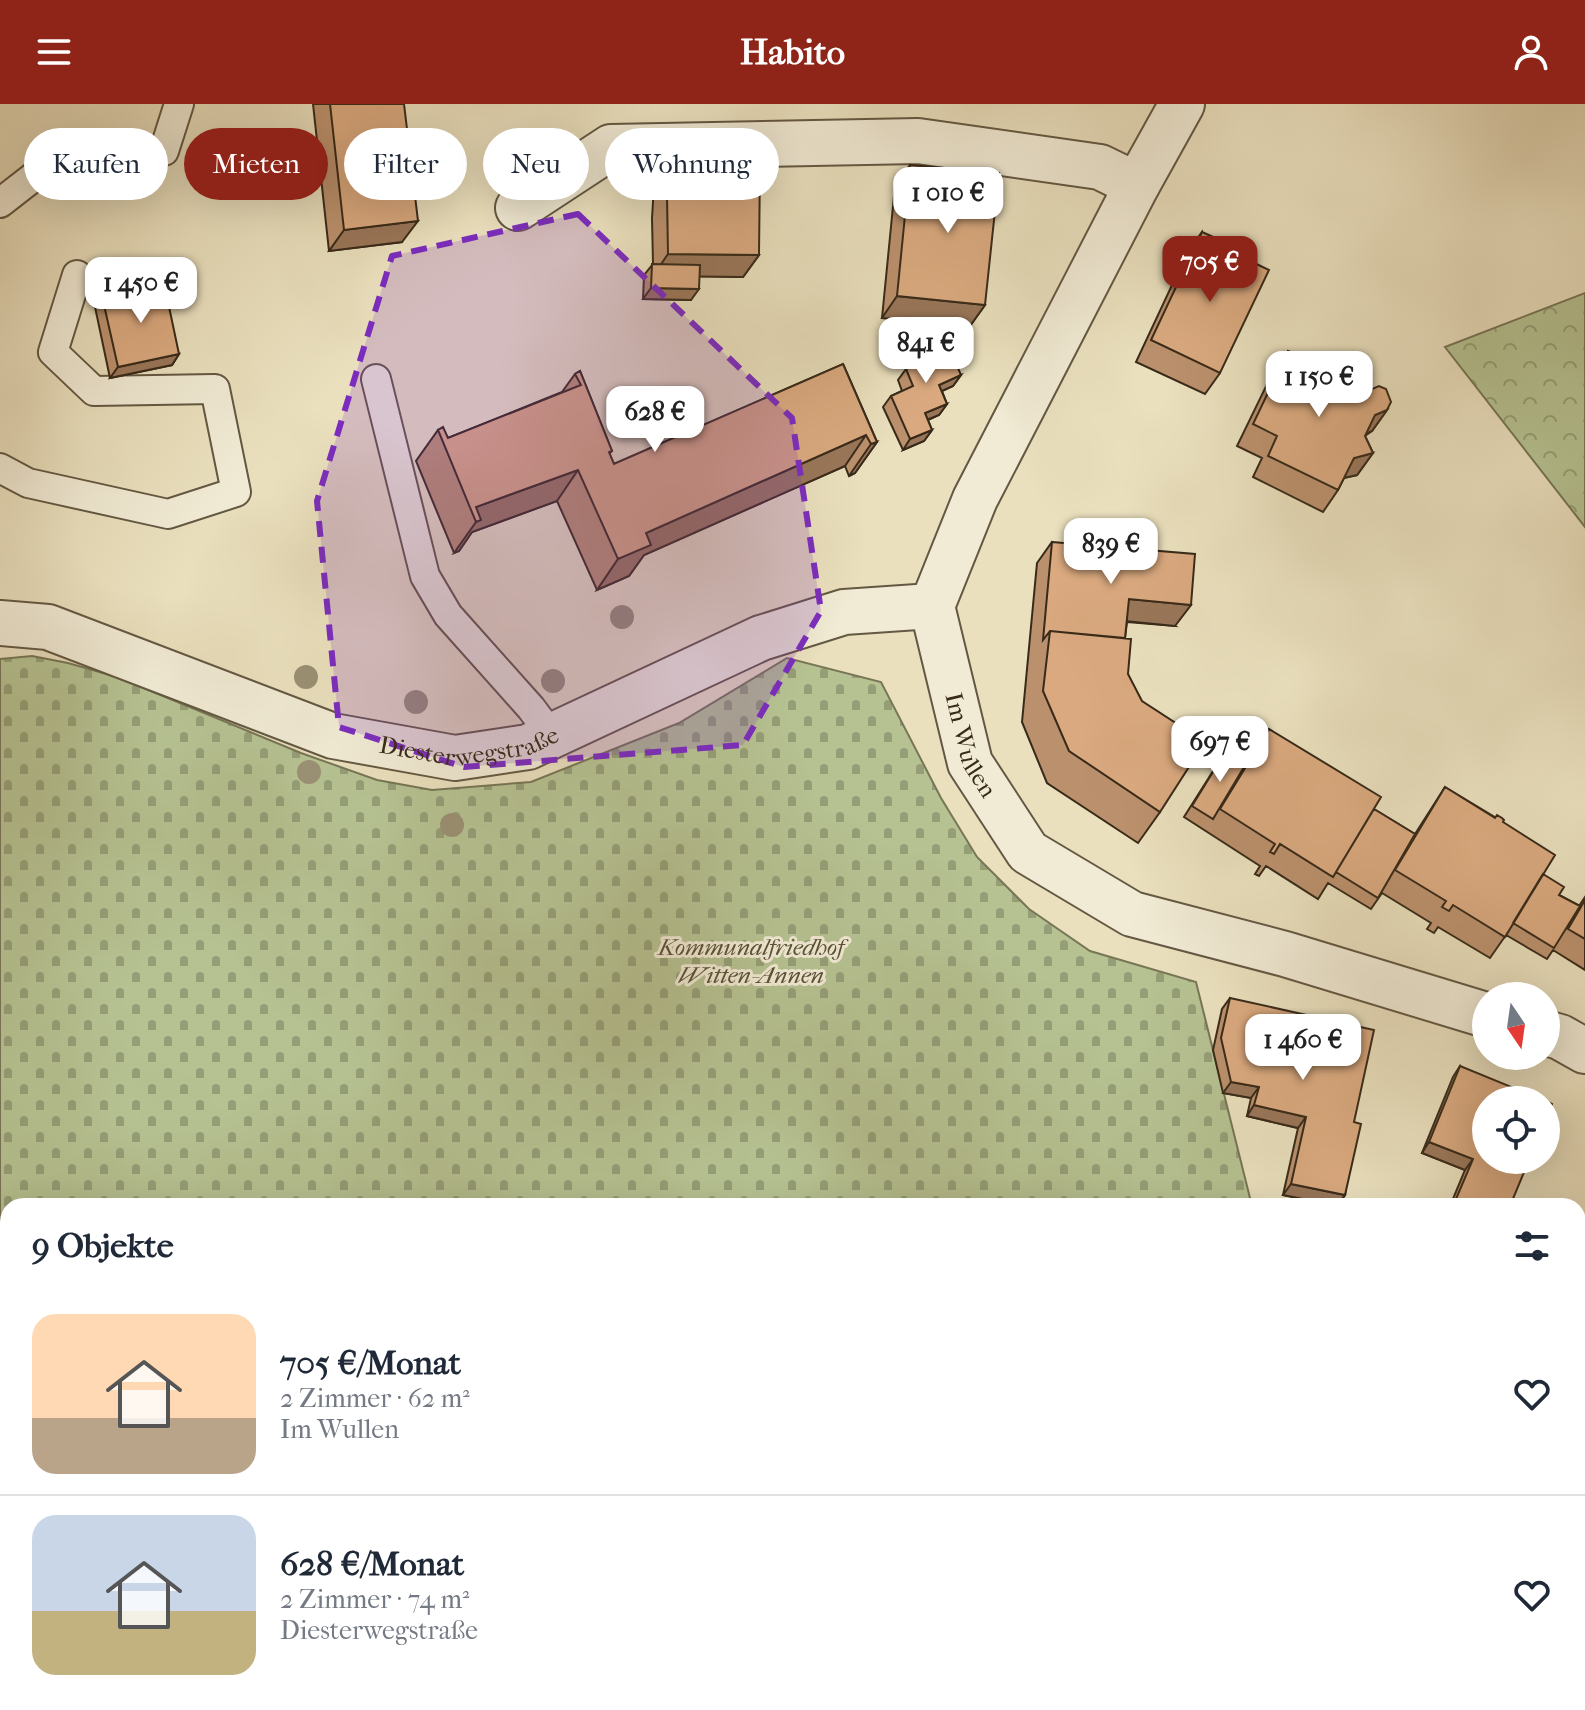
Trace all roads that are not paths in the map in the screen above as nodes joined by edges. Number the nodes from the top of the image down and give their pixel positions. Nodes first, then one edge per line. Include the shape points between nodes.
1 (179, 104) edge
2 (1182, 104) edge
3 (1137, 185) junction
4 (0, 203) edge
5 (518, 208) dead end
6 (77, 275) dead end
7 (376, 379) dead end
8 (0, 468) edge
9 (932, 606) junction
10 (0, 623) edge
11 (552, 736) junction
12 (1472, 1011) edge
13 (1560, 1037) edge
14 (1585, 1051) edge

1 - 4 lane via 164,151 36,175
2 - 3 street
3 - 5 street via 1100,167 918,141 611,147
3 - 9 street via 975,499
6 - 8 lane via 53,352 94,391 215,389 236,492 168,514 28,483
7 - 11 lane via 425,576 448,615
9 - 11 street, Diesterwegstraße via 844,612 761,638
9 - 12 street, Im Wullen via 970,763 1028,852 1132,914
10 - 11 street, Diesterwegstraße via 48,627 333,736 455,758 528,747
13 - 14 street

